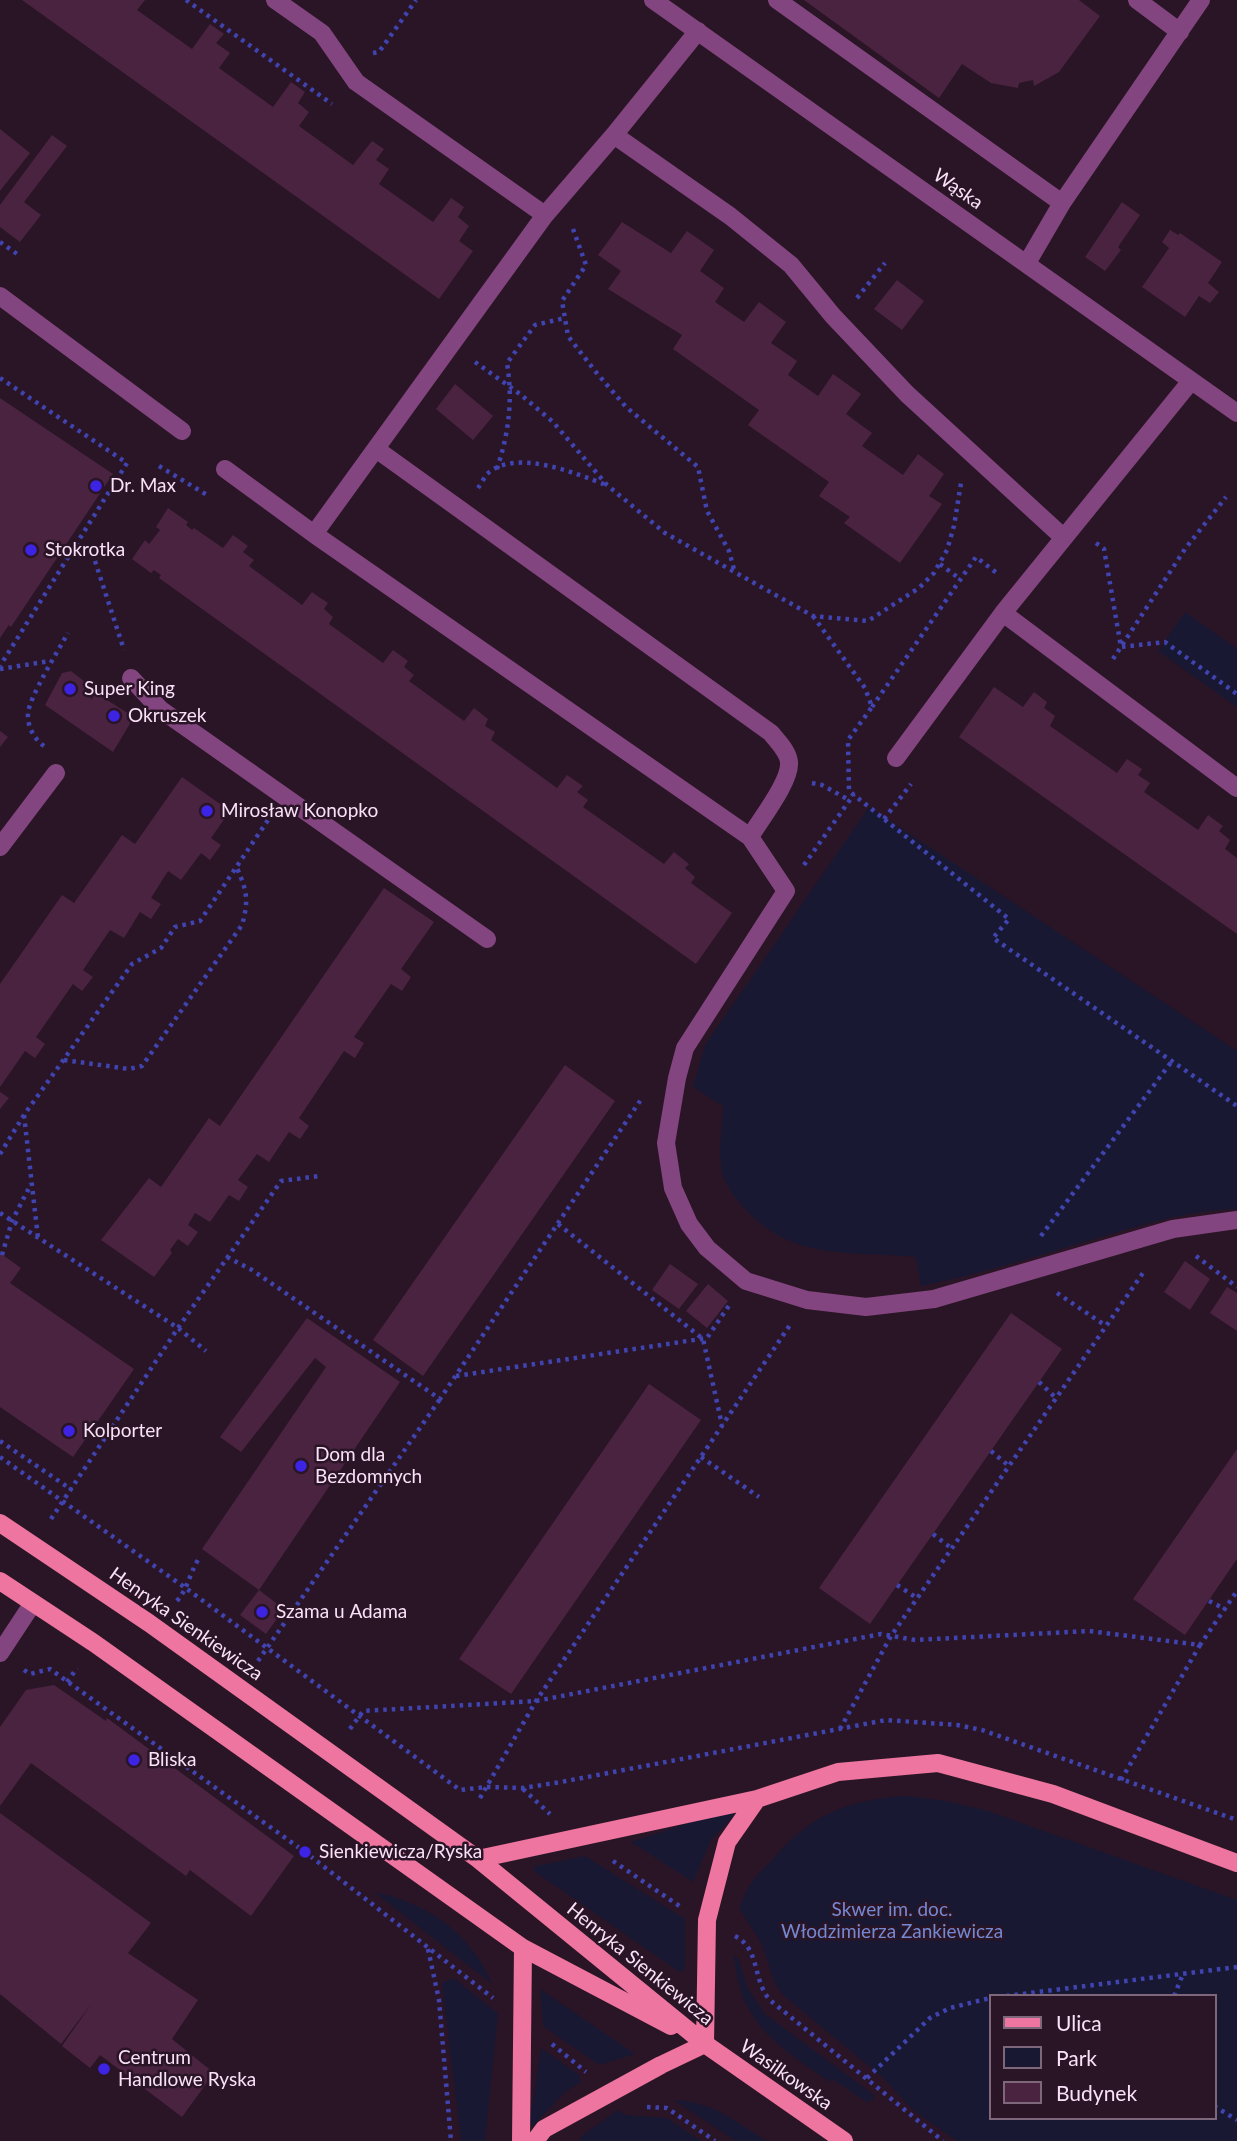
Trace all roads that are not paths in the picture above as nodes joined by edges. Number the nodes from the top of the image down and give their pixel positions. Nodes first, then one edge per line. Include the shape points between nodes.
1 (275, 0) edge
2 (653, 0) edge
3 (777, 0) edge
4 (1137, 0) edge
5 (1201, 0) edge
6 (698, 31) junction
7 (1180, 32) junction
8 (614, 135) junction
9 (1062, 203) junction
10 (545, 215) junction
11 (1027, 263) junction
12 (0, 296) edge
13 (1191, 381) junction
14 (1237, 413) edge
15 (182, 431) dead end
16 (376, 449) junction
17 (225, 469) dead end
18 (1069, 531) junction
19 (314, 534) junction
20 (1003, 613) junction
21 (131, 678) road end
22 (896, 758) dead end
23 (56, 773) road end
24 (1237, 788) edge
25 (750, 837) junction
26 (0, 847) edge
27 (487, 939) dead end
28 (1237, 1220) edge
29 (0, 1523) edge
30 (0, 1581) edge
31 (33, 1603) junction
32 (0, 1653) edge
33 (757, 1799) junction
34 (478, 1859) junction
35 (1237, 1863) edge
36 (523, 1948) junction
37 (705, 2044) junction
38 (521, 2141) edge
39 (535, 2141) edge
40 (844, 2141) edge

1 - 10 street via 322,33 356,82
2 - 6 street, Wąska
3 - 9 street
4 - 7 street
5 - 7 street
6 - 8 street
6 - 11 street, Wąska
7 - 9 street
8 - 10 street
8 - 18 street via 791,265 907,394
9 - 11 street
10 - 16 street
11 - 13 street, Wąska
12 - 15 street
13 - 14 street, Wąska
13 - 18 street
16 - 19 street
16 - 25 street via 771,733 789,762 785,780
17 - 19 street
18 - 20 street
19 - 25 street
20 - 22 street
20 - 24 street
21 - 27 street via 160,709
23 - 26 street
25 - 28 street via 786,891 685,1048 666,1143 673,1188 689,1224 707,1248 746,1281 831,1305 866,1307 934,1299 1173,1229
29 - 34 main road, Henryka Sienkiewicza via 131,1610
30 - 31 main road, Henryka Sienkiewicza
31 - 32 street
31 - 36 main road, Henryka Sienkiewicza
33 - 34 main road
33 - 35 main road via 838,1772 938,1763 1054,1794
33 - 37 main road via 727,1842 707,1920
34 - 37 main road, Henryka Sienkiewicza
36 - 37 main road, Henryka Sienkiewicza
36 - 38 main road
37 - 39 main road via 544,2129
37 - 40 main road, Wasilkowska

